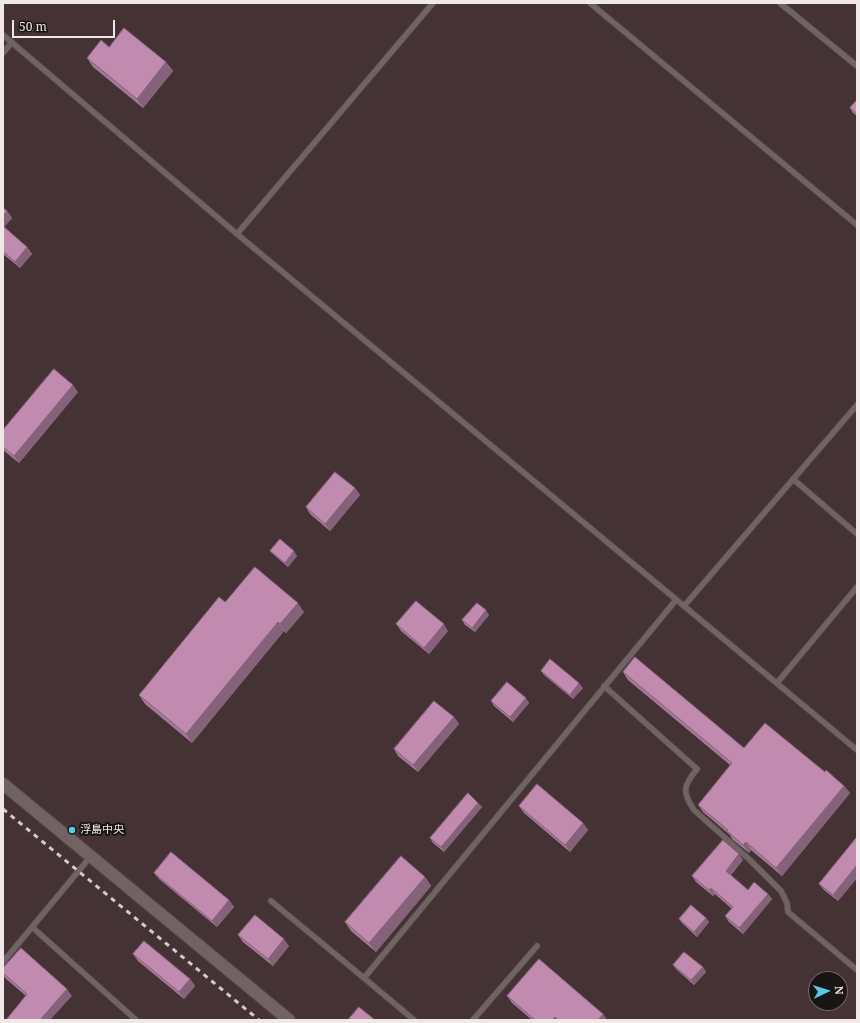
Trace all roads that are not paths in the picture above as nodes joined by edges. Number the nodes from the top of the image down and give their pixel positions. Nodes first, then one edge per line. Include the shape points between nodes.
1 (433, 3) edge
2 (590, 3) edge
3 (780, 3) edge
4 (3, 35) edge
5 (12, 42) junction
6 (3, 53) edge
7 (857, 66) edge
8 (857, 225) edge
9 (237, 234) junction
10 (857, 405) edge
11 (793, 479) junction
12 (857, 534) edge
13 (857, 587) edge
14 (676, 600) junction
15 (684, 606) junction
16 (777, 683) junction
17 (604, 686) junction
18 (857, 750) edge
19 (3, 784) edge
20 (91, 856) junction
21 (271, 902) dead end
22 (32, 927) junction
23 (537, 946) dead end
24 (3, 962) edge
25 (857, 970) edge
26 (364, 978) junction
27 (136, 1020) edge
28 (289, 1020) edge
29 (414, 1020) edge
30 (473, 1020) edge

1 - 9 lane
2 - 8 lane
3 - 7 lane
4 - 5 lane
5 - 6 lane
5 - 9 lane
9 - 14 lane
10 - 11 lane
11 - 12 lane
11 - 15 lane
13 - 16 lane
14 - 15 lane
14 - 17 lane
15 - 16 lane
16 - 18 lane
17 - 25 lane via 697,769 688,780 685,791 694,810 781,891 787,902 788,912
17 - 26 lane
19 - 20 street
20 - 22 lane
20 - 28 street
21 - 26 lane
22 - 24 lane
22 - 27 lane
23 - 30 lane
26 - 29 lane

